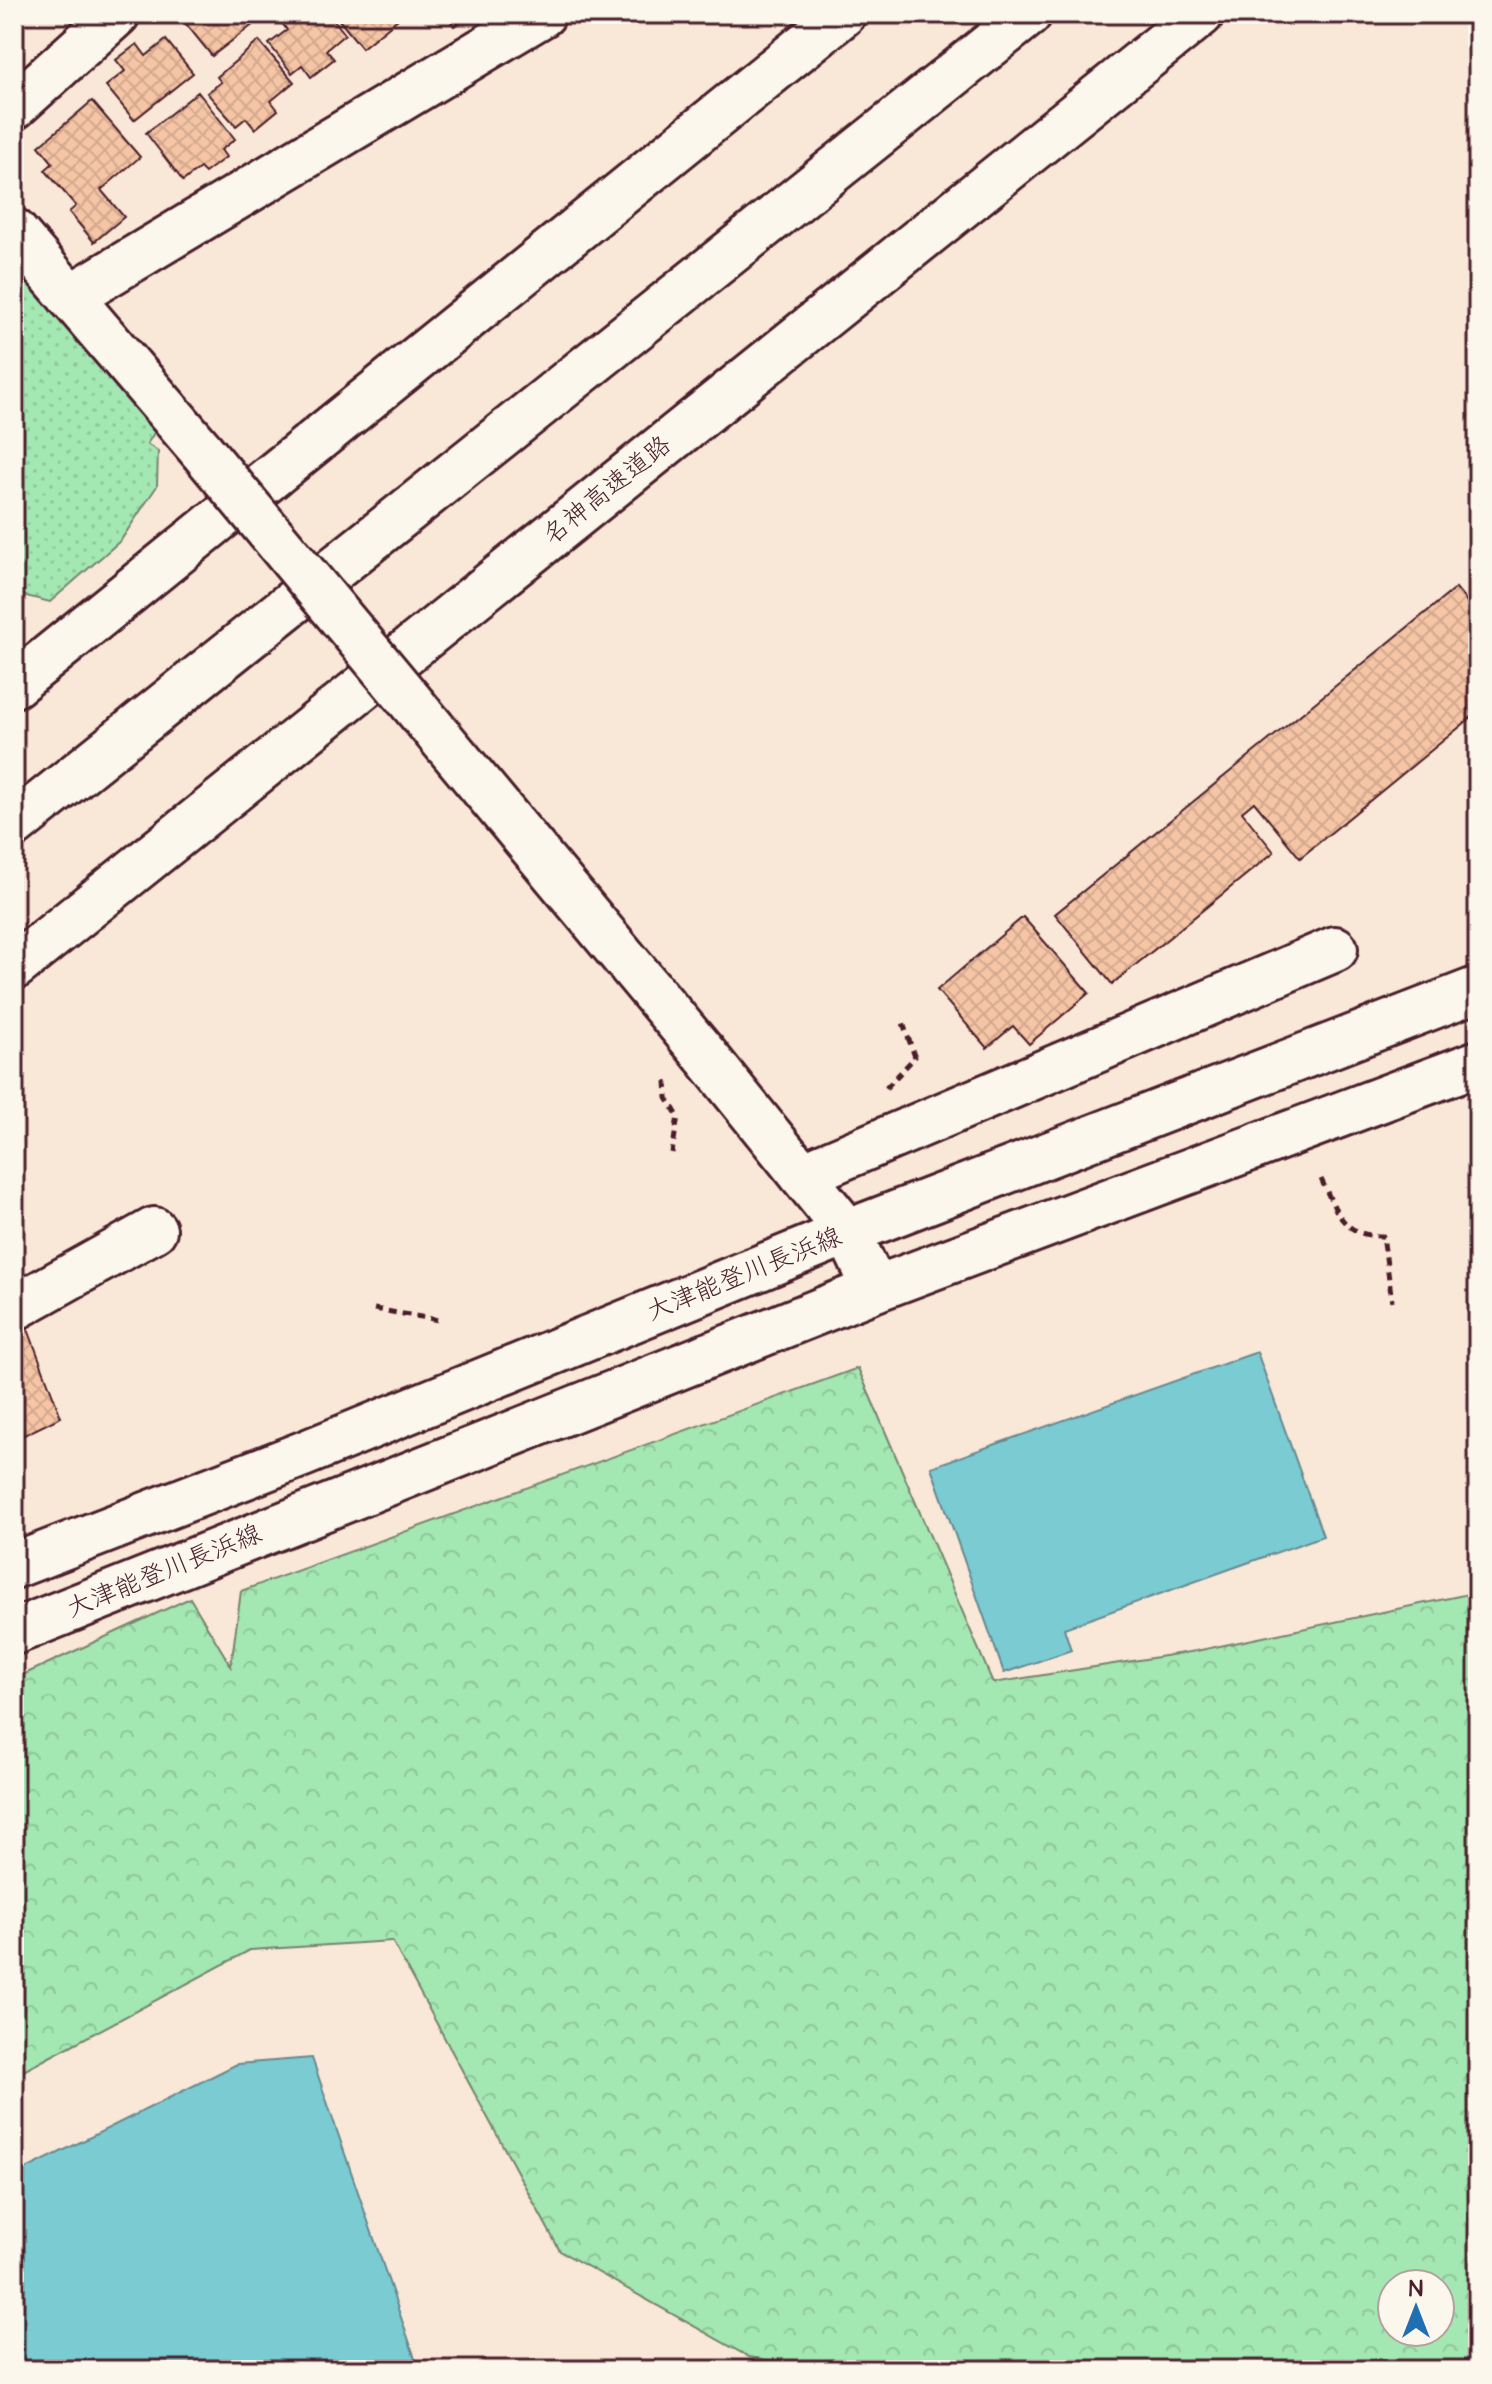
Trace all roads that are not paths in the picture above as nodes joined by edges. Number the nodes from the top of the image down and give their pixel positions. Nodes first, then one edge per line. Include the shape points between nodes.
1 (117, 14) edge
2 (543, 14) edge
3 (843, 14) edge
4 (1029, 14) edge
5 (1201, 14) edge
6 (14, 107) edge
7 (14, 231) edge
8 (70, 297) junction
9 (14, 685) edge
10 (14, 825) edge
11 (1335, 949) dead end
12 (14, 967) edge
13 (1478, 989) edge
14 (1478, 1063) edge
15 (802, 1175) junction
16 (154, 1230) dead end
17 (848, 1232) junction
18 (875, 1289) junction
19 (14, 1308) edge
20 (14, 1566) edge
21 (14, 1632) edge

1 - 6 main road
2 - 8 main road
3 - 9 main road
4 - 10 main road
5 - 12 main road, 名神高速道路
7 - 8 main road
8 - 15 main road, bridge via 202,451 685,1061
11 - 15 main road
13 - 17 main road, 大津能登川長浜線
14 - 18 main road, 大津能登川長浜線
15 - 17 main road
16 - 19 main road
17 - 18 main road
17 - 20 main road, 大津能登川長浜線
18 - 21 main road, 大津能登川長浜線

